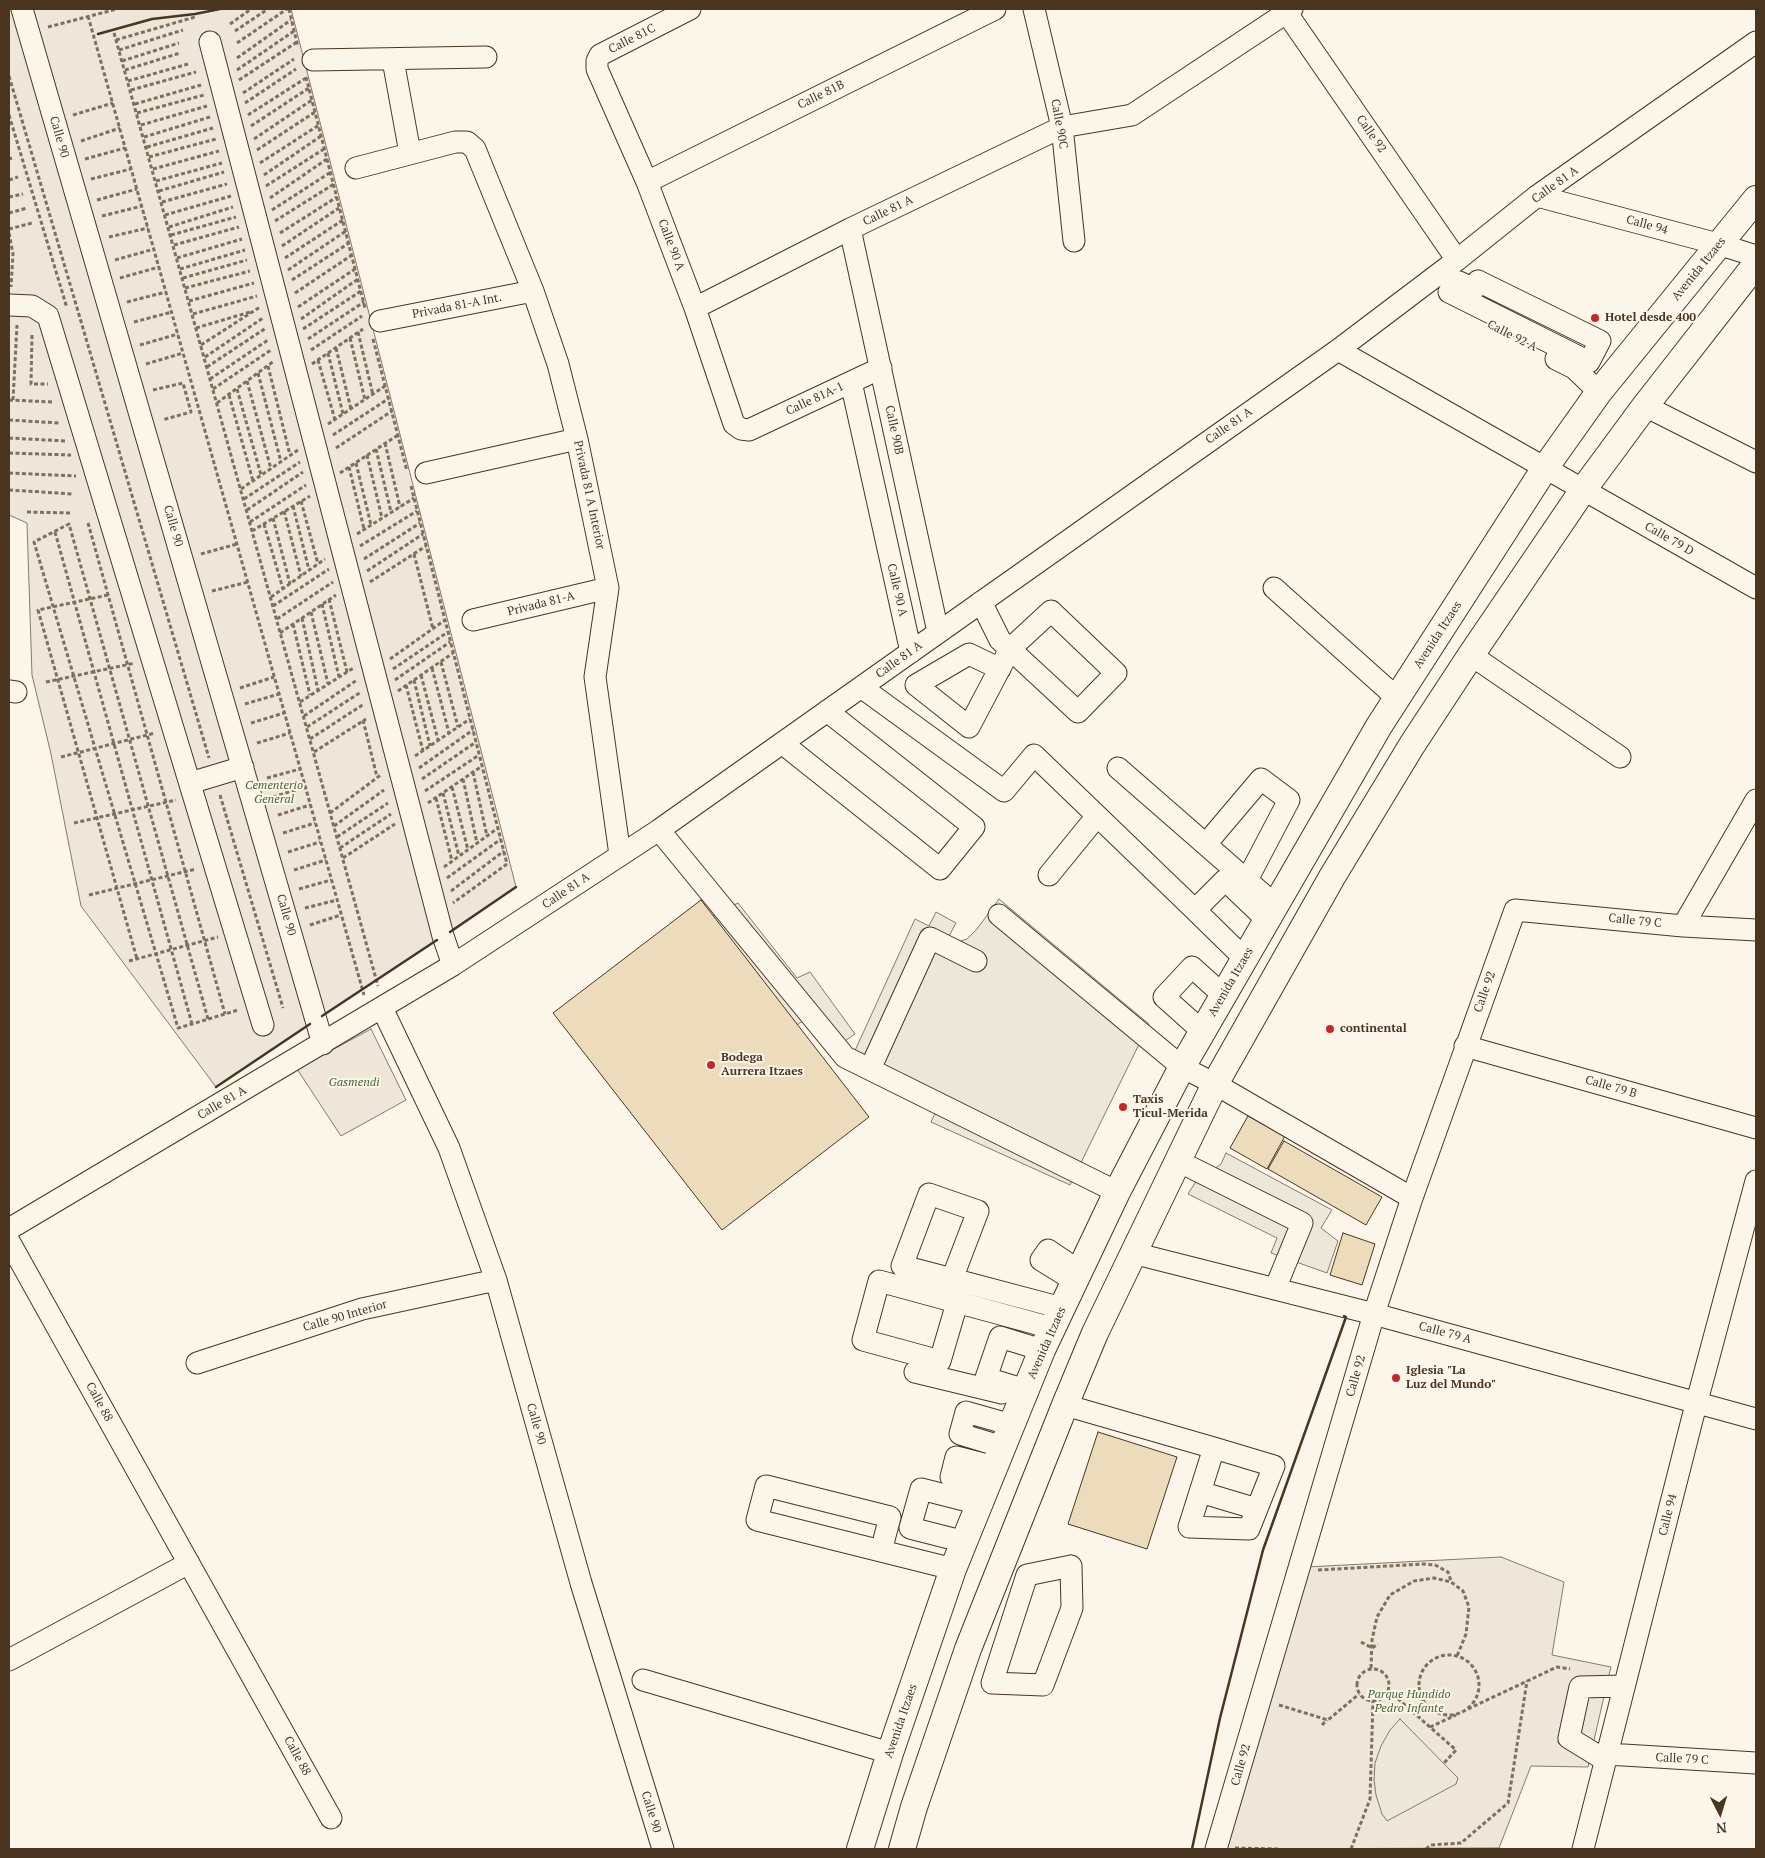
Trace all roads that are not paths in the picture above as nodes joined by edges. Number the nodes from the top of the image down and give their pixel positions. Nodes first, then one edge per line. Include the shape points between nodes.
1 (22, 9) edge
2 (690, 9) edge
3 (995, 9) edge
4 (1034, 9) edge
5 (1287, 10) edge
6 (210, 42) dead end
7 (1756, 42) edge
8 (600, 55) joint
9 (486, 57) dead end
10 (393, 60) junction
11 (307, 68) road end
12 (1062, 127) junction
13 (410, 153) junction
14 (356, 168) dead end
15 (647, 182) junction
16 (1537, 196) junction
17 (1756, 199) edge
18 (850, 229) junction
19 (1074, 241) dead end
20 (1718, 244) junction
21 (1756, 256) edge
22 (1458, 260) junction
23 (1756, 264) edge
24 (1418, 288) junction
25 (533, 291) junction
26 (12, 308) edge
27 (695, 308) junction
28 (371, 322) road end
29 (1338, 350) junction
30 (1567, 357) junction
31 (881, 368) junction
32 (851, 382) junction
33 (1599, 392) junction
34 (1645, 406) junction
35 (748, 430) joint
36 (577, 439) junction
37 (1756, 462) edge
38 (1545, 468) junction
39 (426, 473) dead end
40 (1583, 490) junction
41 (608, 588) junction
42 (1274, 588) dead end
43 (1756, 588) edge
44 (981, 602) junction
45 (473, 620) dead end
46 (938, 632) junction
47 (1010, 649) junction
48 (911, 652) junction
49 (1471, 655) junction
50 (1000, 669) dead end
51 (861, 687) junction
52 (1396, 698) junction
53 (827, 711) junction
54 (1379, 726) junction
55 (782, 743) junction
56 (1412, 745) junction
57 (1620, 757) dead end
58 (243, 767) junction
59 (1118, 768) dead end
60 (186, 791) junction
61 (1756, 800) edge
62 (1097, 816) junction
63 (659, 830) junction
64 (1206, 844) junction
65 (620, 855) junction
66 (1049, 876) dead end
67 (1247, 880) junction
68 (1195, 910) junction
69 (1515, 910) joint
70 (1271, 913) junction
71 (999, 915) dead end
72 (1683, 926) junction
73 (1756, 930) edge
74 (1244, 958) junction
75 (976, 961) dead end
76 (454, 966) junction
77 (1223, 995) junction
78 (382, 1008) junction
79 (263, 1025) dead end
80 (1202, 1031) junction
81 (323, 1044) junction
82 (1465, 1046) junction
83 (1182, 1067) junction
84 (870, 1069) junction
85 (1215, 1084) junction
86 (1756, 1128) edge
87 (1178, 1161) junction
88 (1756, 1181) edge
89 (1117, 1192) junction
90 (1412, 1198) junction
91 (9, 1228) edge
92 (9, 1241) edge
93 (1133, 1253) junction
94 (952, 1279) dead end
95 (496, 1280) junction
96 (1275, 1289) junction
97 (957, 1303) junction
98 (1374, 1314) junction
99 (1054, 1325) junction
100 (1095, 1333) junction
101 (197, 1363) dead end
102 (913, 1379) dead end
103 (1697, 1402) junction
104 (1066, 1405) junction
105 (1756, 1419) edge
106 (1005, 1441) junction
107 (1214, 1448) junction
108 (1200, 1492) junction
109 (1257, 1509) junction
110 (964, 1542) junction
111 (881, 1551) junction
112 (189, 1563) junction
113 (953, 1569) junction
114 (997, 1577) junction
115 (1024, 1586) junction
116 (931, 1635) junction
117 (968, 1649) junction
118 (9, 1660) edge
119 (643, 1680) dead end
120 (1624, 1686) junction
121 (890, 1753) junction
122 (1606, 1757) junction
123 (1756, 1763) edge
124 (332, 1818) dead end
125 (663, 1849) edge
126 (860, 1849) edge
127 (902, 1849) edge
128 (1222, 1849) edge
129 (1583, 1849) edge

1 - 58 street, Calle 90
2 - 8 street, Calle 81C
3 - 15 street, Calle 81B
4 - 12 street, Calle 90C
5 - 12 street, Calle 81 A via 1132,115
5 - 22 street, Calle 92
6 - 76 street via 438,917
7 - 16 street, Calle 81 A
8 - 15 street, Calle 90 A via 597,69
9 - 10 street
10 - 11 street
10 - 13 street
12 - 18 street, Calle 81 A
12 - 19 street, Calle 90C
13 - 14 street
13 - 25 street, Privada 81 A Interior via 455,142 467,142 475,149
15 - 27 street, Calle 90 A
16 - 20 street, Calle 94
16 - 22 street, Calle 81 A
17 - 20 main road, Avenida Itzaes
18 - 27 street, Calle 81 A
18 - 31 street, Calle 90B
20 - 21 street, Calle 94
20 - 33 main road, Avenida Itzaes
22 - 24 street, Calle 81 A
23 - 34 main road
24 - 29 street, Calle 81 A
24 - 30 street, Calle 92 A
25 - 28 street, Privada 81-A Int.
25 - 36 street, Privada 81 A Interior via 558,364
26 - 60 street via 32,306 48,316
27 - 35 street, Calle 90 A via 734,424
29 - 38 street
29 - 44 street, Calle 81 A
30 - 30 street via 1589,362 1600,341 1478,281 1474,289 1459,282 1449,292
30 - 33 street, Calle 92 A
31 - 32 street, Calle 81A-1
31 - 46 street, Calle 90B
32 - 35 street, Calle 81A-1
32 - 48 street, Calle 90 A
33 - 38 main road, Avenida Itzaes
34 - 37 street
34 - 40 main road
36 - 39 street
36 - 41 street, Privada 81 A Interior
38 - 40 street
38 - 52 main road, Avenida Itzaes
40 - 43 street, Calle 79 D
40 - 49 main road
41 - 45 street, Privada 81-A
41 - 65 street, Privada 81 A Interior via 595,677
42 - 52 street
44 - 46 street, Calle 81 A
44 - 47 street via 1000,640
46 - 48 street, Calle 81 A
47 - 47 street via 1078,712 1116,673 1051,611
47 - 50 street
48 - 51 street, Calle 81 A
49 - 56 main road
49 - 57 street
51 - 53 street, Calle 81 A
51 - 62 street via 1004,791 1034,755
52 - 54 main road, Avenida Itzaes
53 - 55 street, Calle 81 A
53 - 55 street via 974,828 940,869
54 - 56 main road
54 - 70 main road, Avenida Itzaes
55 - 63 street, Calle 81 A
56 - 85 main road via 1332,877
58 - 60 street via 214,775
58 - 81 street, Calle 90
59 - 64 street
60 - 79 street
61 - 72 street
62 - 66 street
62 - 68 street
63 - 65 street, Calle 81 A
63 - 84 street via 845,1057
64 - 67 street
64 - 67 street via 1262,779 1289,800
65 - 76 street, Calle 81 A
67 - 70 street
68 - 70 street via 1224,880
68 - 74 street
69 - 72 street, Calle 79 C
69 - 82 street, Calle 92
70 - 74 main road, Avenida Itzaes
71 - 83 street
72 - 73 street, Calle 79 C
74 - 77 main road, Avenida Itzaes
75 - 84 street via 930,938
76 - 78 street, Calle 81 A
77 - 80 main road, Avenida Itzaes
77 - 80 street via 1192,967 1164,997
78 - 81 street, Calle 81 A
78 - 95 street, Calle 90 via 449,1148
80 - 83 main road, Avenida Itzaes
81 - 91 street, Calle 81 A
82 - 86 street, Calle 79 B
82 - 90 street, Calle 92
83 - 85 street
83 - 89 main road, Avenida Itzaes
84 - 89 street
85 - 87 main road
85 - 90 street
87 - 93 main road
87 - 96 street via 1302,1224
88 - 103 street, Calle 94
89 - 99 main road, Avenida Itzaes
90 - 98 street, Calle 92
92 - 112 street, Calle 88
93 - 96 street, Calle 79 A
93 - 100 main road
94 - 99 street
95 - 101 street, Calle 90 Interior via 362,1309
95 - 125 street, Calle 90 via 581,1583
96 - 98 street, Calle 79 A
97 - 97 street via 879,1282 863,1340 940,1361
97 - 99 street
98 - 103 street, Calle 79 A
98 - 128 street, Calle 92
99 - 100 main road
99 - 106 main road, Avenida Itzaes
99 - 106 street via 1000,1337 986,1378
100 - 104 main road
102 - 106 street
103 - 105 street, Calle 79 A
103 - 120 street, Calle 94
104 - 107 street
104 - 114 main road
106 - 110 main road, Avenida Itzaes
106 - 110 street via 921,1489 910,1528
107 - 108 street
107 - 109 street via 1274,1466
108 - 109 street
108 - 109 street via 1188,1527 1249,1529
110 - 113 main road, Avenida Itzaes
111 - 111 street via 757,1520 766,1486 890,1516
111 - 113 street
112 - 118 street
112 - 124 street, Calle 88
113 - 116 main road, Avenida Itzaes
114 - 115 street
114 - 117 main road
115 - 115 street via 995,1674 992,1683 1043,1685 1072,1608 1071,1566 1027,1575
116 - 117 main road
116 - 121 main road, Avenida Itzaes
117 - 127 main road
119 - 121 street
120 - 122 street, Calle 94
120 - 122 street via 1580,1687 1568,1738
121 - 126 main road, Avenida Itzaes
122 - 123 street, Calle 79 C
122 - 129 street, Calle 94

